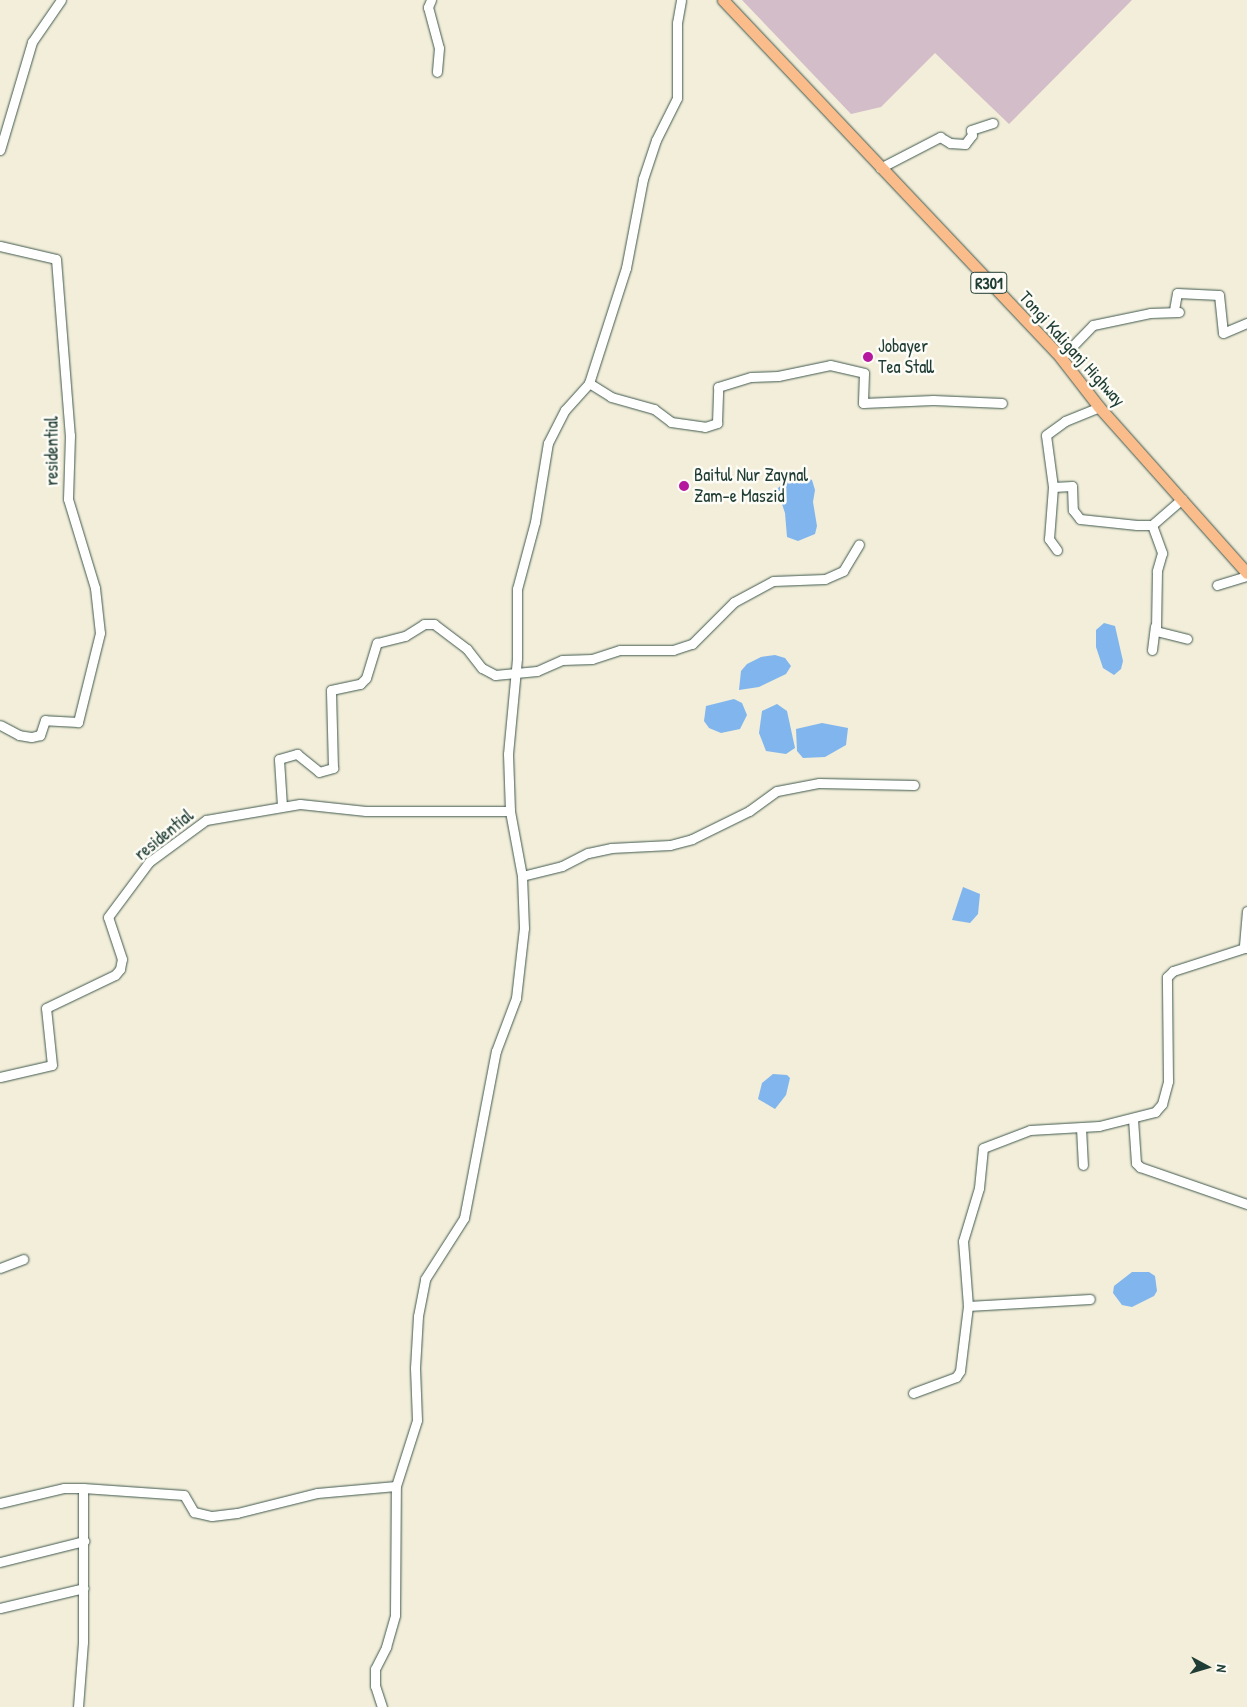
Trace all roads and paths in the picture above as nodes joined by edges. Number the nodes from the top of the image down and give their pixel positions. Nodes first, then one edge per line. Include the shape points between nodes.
1 (61, 0) edge
2 (431, 0) edge
3 (681, 0) edge
4 (723, 0) edge
5 (437, 72) dead end
6 (993, 123) dead end
7 (3, 131) edge
8 (0, 150) edge
9 (880, 168) junction
10 (0, 246) edge
11 (1247, 323) edge
12 (1061, 358) junction
13 (589, 383) junction
14 (1002, 403) dead end
15 (1100, 407) junction
16 (1053, 487) junction
17 (1182, 499) junction
18 (1152, 525) junction
19 (858, 544) dead end
20 (1057, 550) dead end
21 (1247, 574) edge
22 (1217, 585) dead end
23 (1155, 626) junction
24 (1187, 639) dead end
25 (1152, 650) dead end
26 (514, 672) junction
27 (0, 725) edge
28 (914, 785) dead end
29 (282, 806) junction
30 (510, 810) junction
31 (522, 876) junction
32 (1247, 911) edge
33 (1245, 948) edge
34 (0, 1077) edge
35 (1133, 1119) junction
36 (1082, 1128) junction
37 (1083, 1165) dead end
38 (1247, 1204) edge
39 (23, 1259) dead end
40 (0, 1268) edge
41 (1090, 1299) dead end
42 (968, 1306) junction
43 (913, 1393) dead end
44 (396, 1486) junction
45 (83, 1488) junction
46 (0, 1503) edge
47 (84, 1541) junction
48 (0, 1562) edge
49 (84, 1588) junction
50 (0, 1608) edge
51 (78, 1707) edge
52 (382, 1707) edge

1 - 7 street via 32,42
2 - 5 street via 428,7 439,48
3 - 13 street via 677,23 677,98 656,140 643,179 626,268
4 - 9 main road, Tongi Kaliganj Highway / R301
6 - 9 street via 971,130 972,135 965,144 950,144 940,137
7 - 8 street
9 - 12 main road, Tongi Kaliganj Highway / R301
10 - 27 street, residential via 56,258 70,435 68,499 95,588 100,633 78,722 45,720 40,735 31,737
11 - 12 street via 1223,333 1219,295 1177,293 1176,311 1093,325
12 - 15 main road, Tongi Kaliganj Highway / R301
13 - 14 street via 611,397 654,409 671,422 706,427 717,423 718,388 751,377 778,376 830,365 864,373 863,404 932,400
13 - 26 street via 564,410 548,443 535,522 517,589
15 - 16 street via 1064,421 1046,435
15 - 17 main road, Tongi Kaliganj Highway / R301
16 - 18 street via 1072,486 1073,510 1080,519
16 - 20 street via 1049,539
17 - 18 street
17 - 21 main road, Tongi Kaliganj Highway / R301
18 - 23 street via 1162,553 1157,571
19 - 26 street via 843,571 825,579 773,581 734,602 692,644 673,650 620,650 592,659 571,658 538,671
21 - 22 street
23 - 24 street via 1160,635
23 - 25 street
26 - 29 street via 496,675 482,668 467,650 434,624 424,624 405,636 377,643 366,678 360,684 331,690 333,768 319,772 297,754 279,760
26 - 30 street via 508,754
28 - 31 street via 819,784 777,791 749,811 692,840 670,845 611,848
29 - 30 street, residential via 319,803 366,811
29 - 34 street, residential via 245,816 206,820 149,862 108,917 122,959 120,969 114,975 46,1008 52,1065
30 - 31 street
31 - 44 street via 524,928 516,998 496,1051 464,1218 425,1279 418,1316 415,1368 417,1420
32 - 33 street
33 - 35 street via 1173,971 1167,978 1168,1081 1162,1104 1155,1112
35 - 36 street
35 - 38 street via 1136,1163 1140,1167
36 - 37 street
36 - 42 street via 1030,1130 982,1148 979,1188 963,1241
39 - 40 street
41 - 42 street
42 - 43 street via 959,1375
44 - 45 street via 317,1493 237,1514 212,1516 194,1512 184,1495
44 - 52 street via 395,1615 386,1647 375,1669 375,1686
45 - 46 street via 64,1488
45 - 47 street
47 - 48 street
47 - 49 street
49 - 50 street
49 - 51 street

